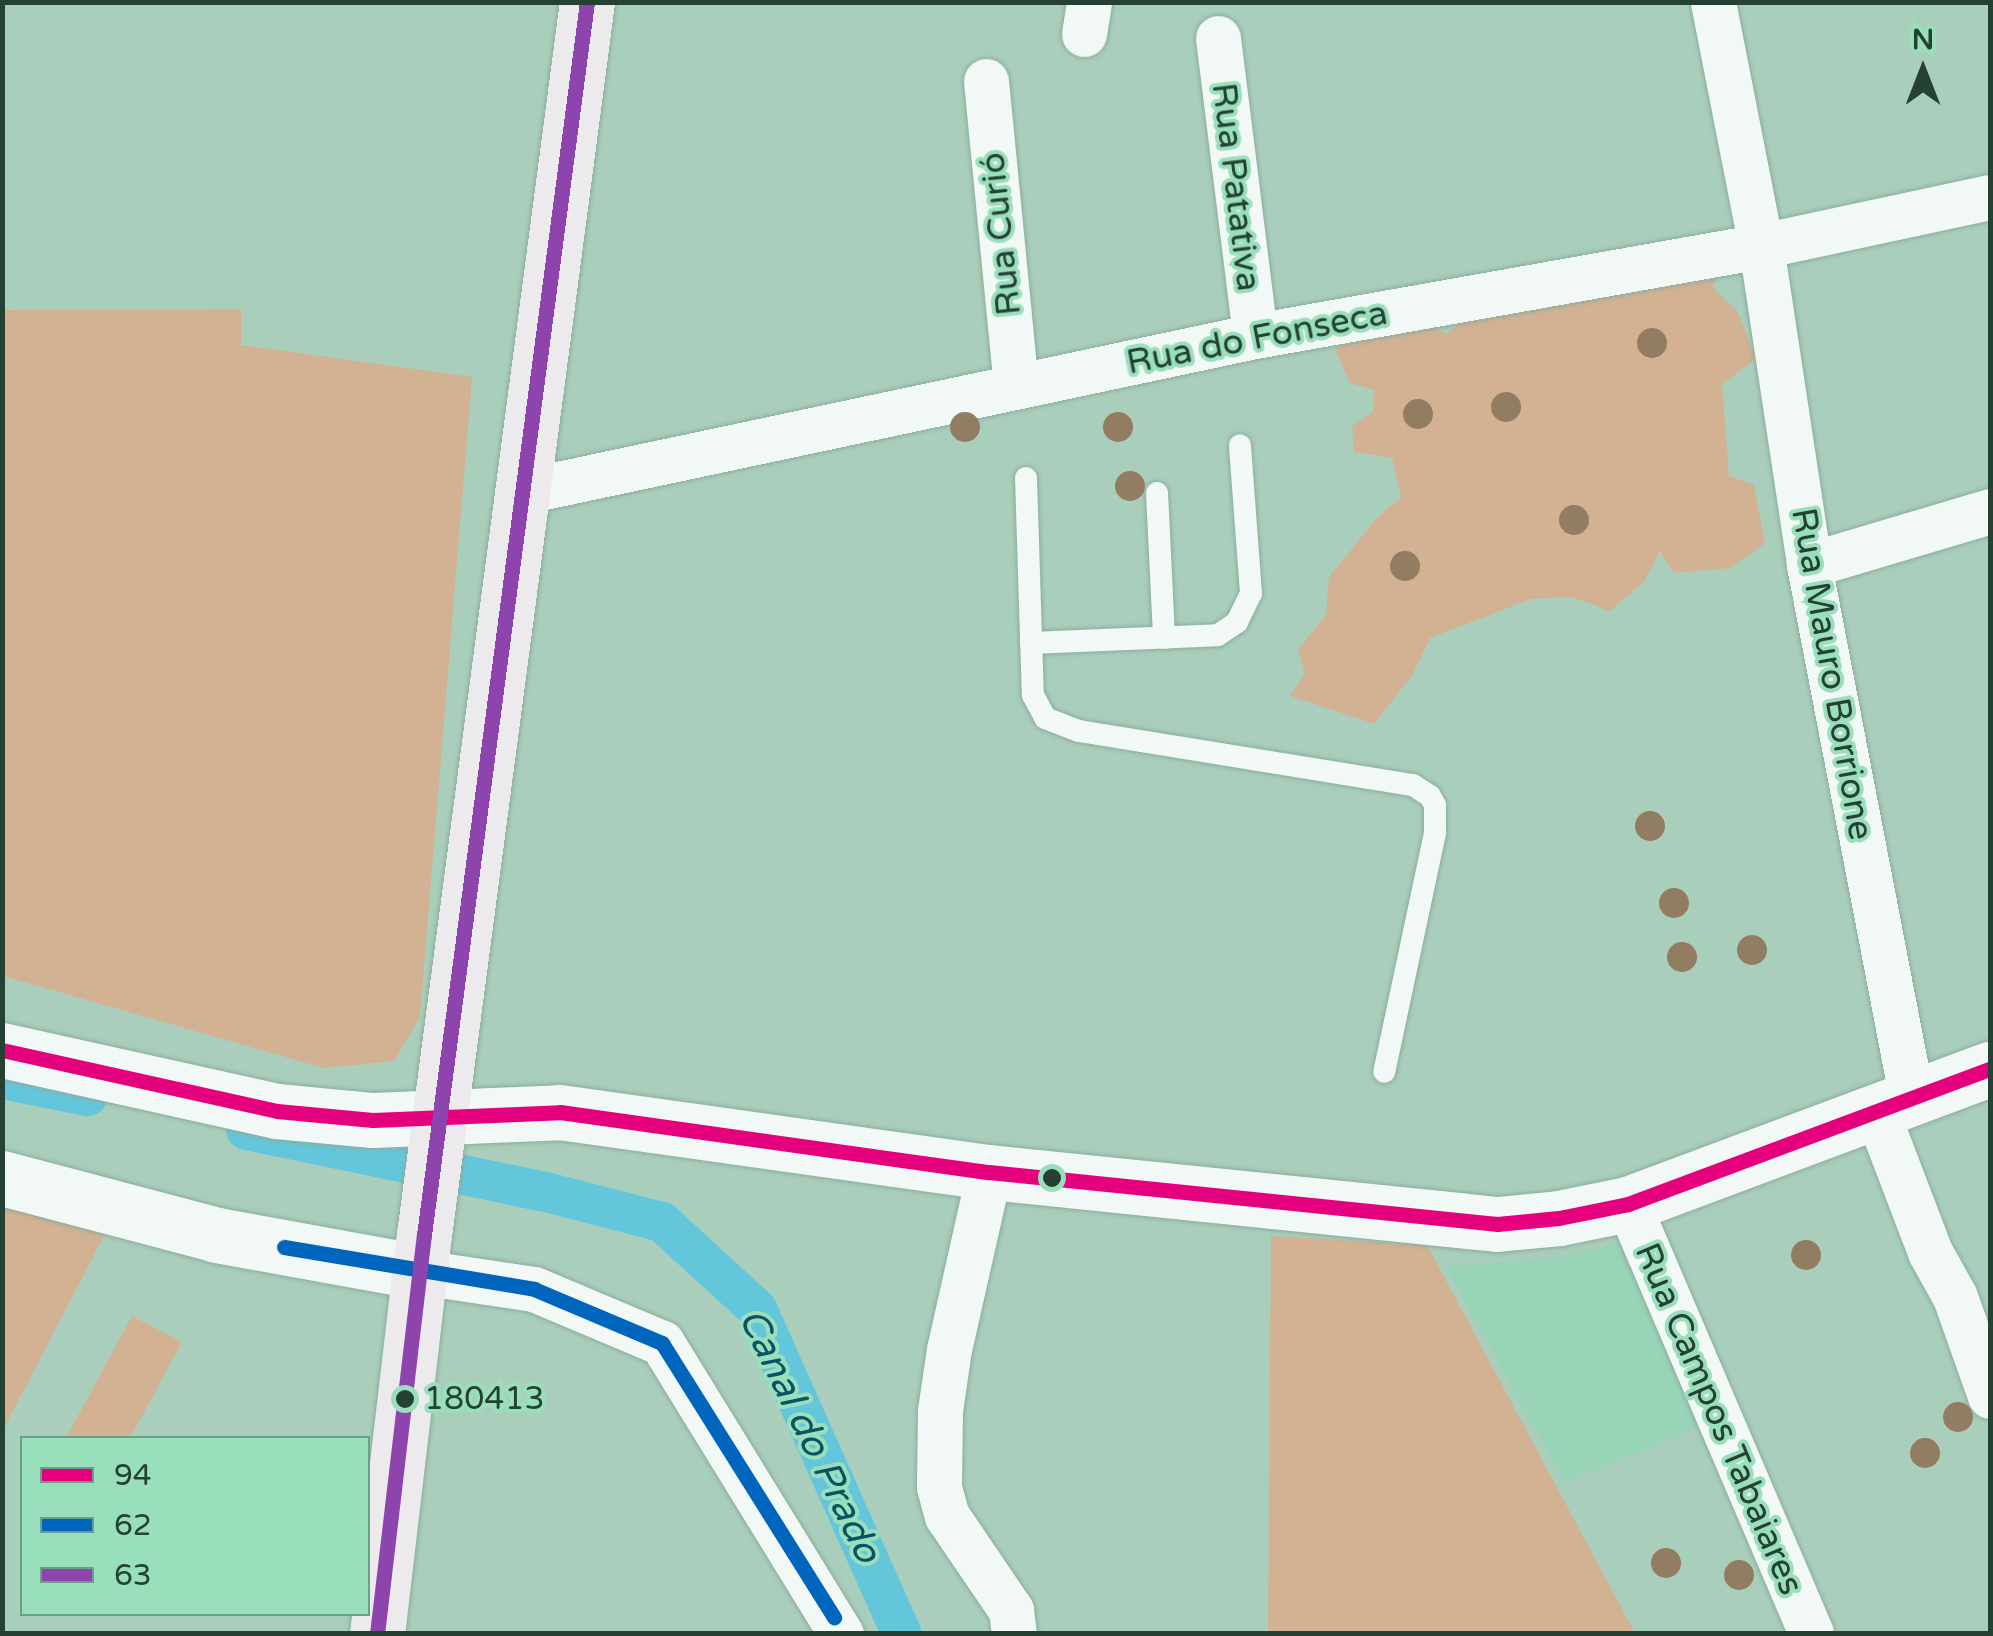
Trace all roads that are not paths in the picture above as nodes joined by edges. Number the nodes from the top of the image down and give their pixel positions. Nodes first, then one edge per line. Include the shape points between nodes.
1 (587, 2) edge
2 (1713, 2) edge
3 (1218, 38) dead end
4 (986, 82) dead end
5 (1990, 197) edge
6 (1761, 246) junction
7 (1255, 336) junction
8 (1016, 386) junction
9 (1240, 444) dead end
10 (1026, 478) dead end
11 (525, 491) junction
12 (1156, 493) dead end
13 (1990, 511) edge
14 (1810, 564) junction
15 (1164, 638) junction
16 (1031, 644) junction
17 (2, 1050) edge
18 (1990, 1069) edge
19 (1384, 1072) dead end
20 (1894, 1106) junction
21 (438, 1134) junction
22 (989, 1172) junction
23 (2, 1178) edge
24 (1628, 1204) junction
25 (422, 1253) junction
26 (1990, 1396) edge
27 (837, 1625) edge
28 (377, 1634) edge
29 (1014, 1634) edge
30 (1811, 1634) edge

1 - 11 main road
2 - 6 street, Rua Mauro Borrione
3 - 7 street, Rua Patativa
4 - 8 street, Rua Curió
5 - 6 street, Rua do Fonseca
6 - 7 street, Rua do Fonseca
6 - 14 street, Rua Mauro Borrione
7 - 8 street, Rua do Fonseca
8 - 11 street, Rua do Fonseca
9 - 15 lane via 1250,593 1237,622 1218,635
10 - 16 lane
11 - 21 main road
12 - 15 lane
13 - 14 street
14 - 20 street, Rua Mauro Borrione
15 - 16 lane
16 - 19 lane via 1033,695 1044,718 1078,731 1413,785 1430,796 1435,833
17 - 21 main road via 277,1110
18 - 20 main road
20 - 24 main road
20 - 26 street, Rua Mauro Borrione via 1908,1200 1955,1297
21 - 22 main road via 560,1112
21 - 25 main road
22 - 24 main road via 1497,1224
22 - 29 street via 949,1349 939,1486 948,1516 1011,1610
23 - 25 main road via 217,1235
24 - 30 street, Rua Campos Tabaiares
25 - 27 street via 534,1289 662,1344
25 - 28 main road

